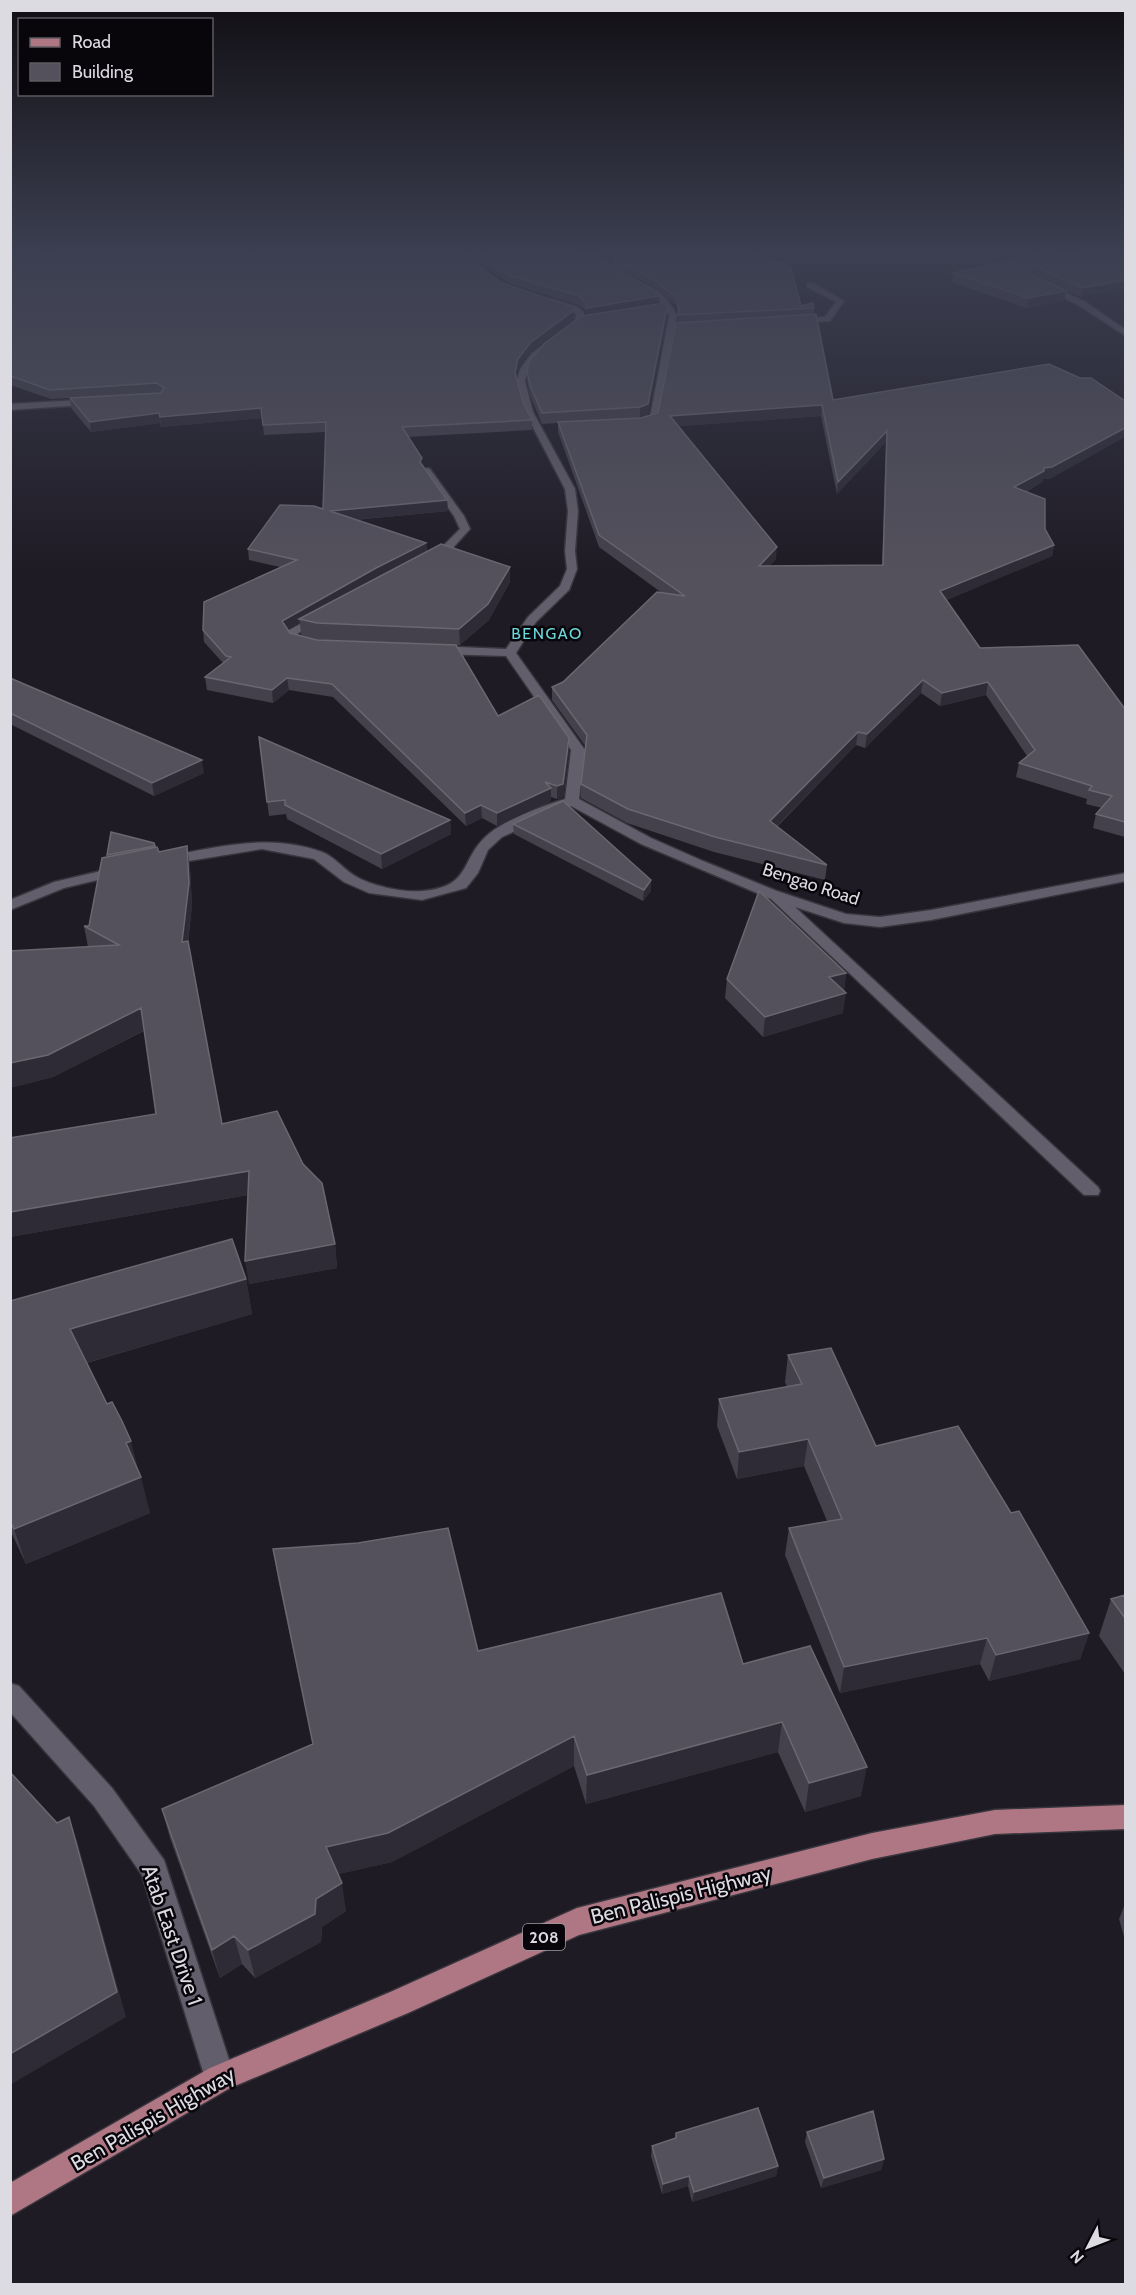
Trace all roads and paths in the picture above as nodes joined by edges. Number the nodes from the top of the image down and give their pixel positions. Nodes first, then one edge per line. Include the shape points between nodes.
1 (532, 359) edge
2 (665, 359) edge
3 (102, 402) edge
4 (10, 407) edge
5 (630, 424) edge
6 (427, 471) edge
7 (419, 566) edge
8 (332, 611) edge
9 (326, 646) edge
10 (426, 649) edge
11 (510, 653) junction
12 (572, 801) junction
13 (153, 863) edge
14 (132, 868) edge
15 (1125, 877) edge
16 (772, 894) junction
17 (10, 906) edge
18 (1091, 1191) dead end
19 (10, 1694) edge
20 (1125, 1817) edge
21 (220, 2078) junction
22 (10, 2201) edge

1 - 11 street via 521,377 521,392 531,418 545,429 571,491 572,572 563,592 535,616
2 - 5 street via 654,419
3 - 4 street
6 - 7 street via 465,529 446,549
8 - 9 street via 291,633 296,641
10 - 11 street
11 - 12 street via 578,750
12 - 13 street via 498,834 482,848 461,885 422,896 374,890 349,879 319,856 262,845
12 - 16 street, Bengao Road via 646,841
14 - 17 street via 58,885
15 - 16 street, Bengao Road via 942,914 880,922 844,918
16 - 18 street
19 - 21 street, Atab East Drive 1 via 104,1797 154,1869
20 - 21 main road, Ben Palispis Highway / 208 via 995,1822 894,1841 577,1922
21 - 22 main road, Ben Palispis Highway / 208

